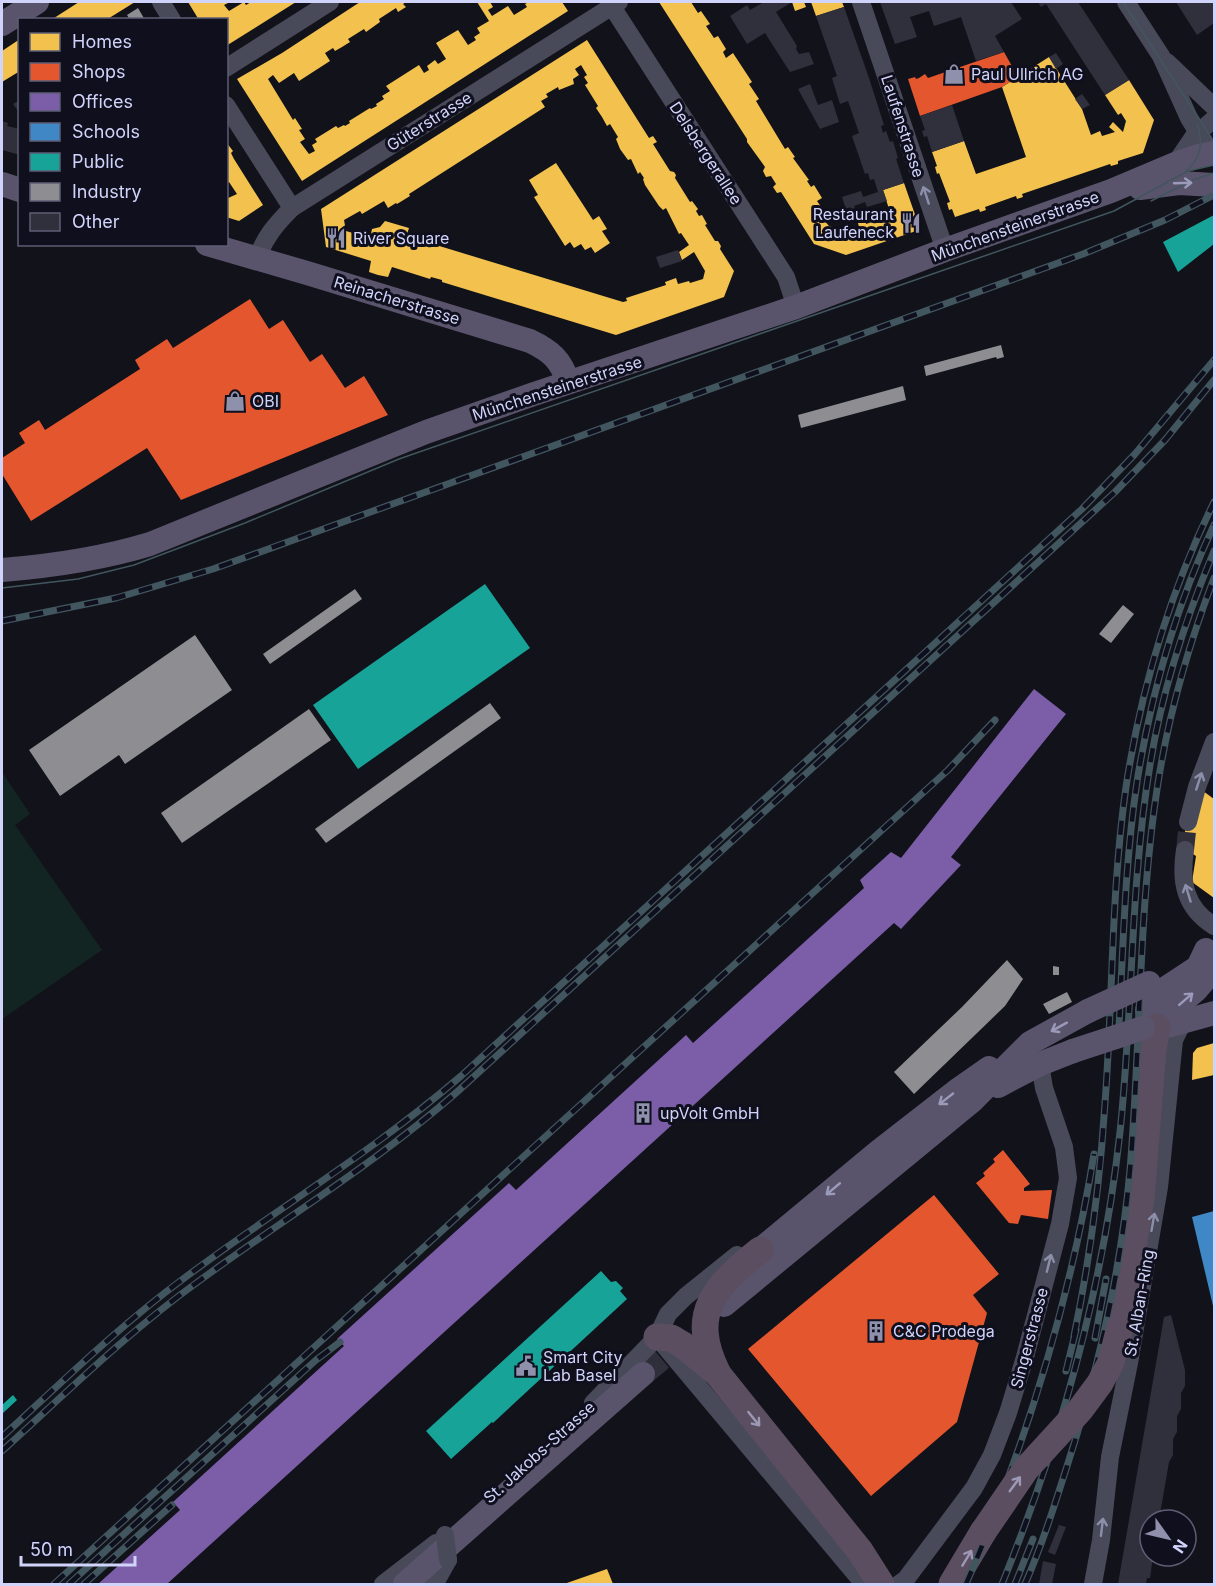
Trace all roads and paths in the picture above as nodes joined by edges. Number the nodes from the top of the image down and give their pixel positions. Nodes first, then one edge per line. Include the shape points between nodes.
1 (37, 2) edge
2 (161, 2) edge
3 (330, 2) edge
4 (861, 2) edge
5 (1126, 2) edge
6 (613, 3) edge
7 (171, 18) edge
8 (2, 24) edge
9 (1161, 56) junction
10 (228, 67) edge
11 (1215, 107) edge
12 (228, 108) edge
13 (1215, 119) edge
14 (1197, 133) junction
15 (1213, 155) edge
16 (1175, 164) junction
17 (2, 184) edge
18 (1215, 185) edge
19 (18, 189) edge
20 (1111, 192) junction
21 (292, 208) junction
22 (214, 246) edge
23 (945, 250) junction
24 (257, 259) junction
25 (796, 307) junction
26 (568, 382) junction
27 (2, 570) edge
28 (1215, 742) edge
29 (1188, 822) tunnel mouth
30 (1185, 850) tunnel mouth
31 (1215, 926) edge
32 (1212, 953) edge
33 (1088, 1011) junction
34 (1173, 1022) edge
35 (1035, 1054) junction
36 (1147, 1128) junction
37 (760, 1250) junction
38 (724, 1305) dead end
39 (657, 1337) junction
40 (717, 1373) junction
41 (643, 1374) tunnel mouth
42 (446, 1535) junction
43 (383, 1584) edge
44 (405, 1584) edge
45 (431, 1584) edge
46 (864, 1584) edge
47 (881, 1584) edge
48 (899, 1584) edge
49 (952, 1584) edge
50 (1093, 1584) edge

1 - 8 main road
2 - 7 street
3 - 10 street
23 -> 4 street, Laufenstrasse
5 - 9 street
6 - 21 street, Güterstrasse
6 - 25 street, Delsbergerallee via 786,277
9 - 11 street
9 - 14 street
12 - 21 street
13 - 14 street
14 - 15 street
14 - 16 street
15 - 16 main road, Münchensteinerstrasse
16 - 20 main road, Münchensteinerstrasse
17 - 19 main road
20 -> 18 main road, Münchensteinerstrasse via 1179,183
20 - 23 main road, Münchensteinerstrasse
21 - 24 street, Güterstrasse via 270,232
22 - 24 main road, Reinacherstrasse
23 - 25 main road, Münchensteinerstrasse
24 - 26 main road, Reinacherstrasse via 530,341 557,358
25 - 26 main road, Münchensteinerstrasse
26 - 27 main road, Münchensteinerstrasse via 426,432 150,544 109,557
29 -> 28 street
31 -> 30 street via 1197,913 1187,896
32 - 33 main road, bridge
32 - 34 main road via 1196,990 1160,1020
33 - 34 main road via 1105,1012 1122,1022
33 -> 35 main road
34 - 35 main road, bridge via 1073,1051
34 - 36 highway via 1160,1050
34 - 36 highway via 1141,1050
50 -> 34 street, St. Alban-Ring via 1110,1457 1159,1187
35 -> 37 main road via 958,1089
35 - 38 main road
48 -> 35 street, Singerstrasse via 983,1473 1008,1413 1060,1224 1068,1178 1064,1147
49 -> 36 highway, bridge via 1005,1498 1092,1395 1111,1362 1134,1252
37 - 39 street, St. Jakobs-Strasse via 734,1255 668,1314
37 - 40 highway via 718,1288 709,1305 705,1337
39 - 40 highway via 671,1338 683,1345
39 - 42 street, St. Jakobs-Strasse via 610,1387
39 - 46 street
40 -> 47 highway via 860,1551
41 - 44 main road, St. Jakobs-Strasse
42 - 43 street, St. Jakobs-Strasse
42 - 45 street, bridge via 448,1560

